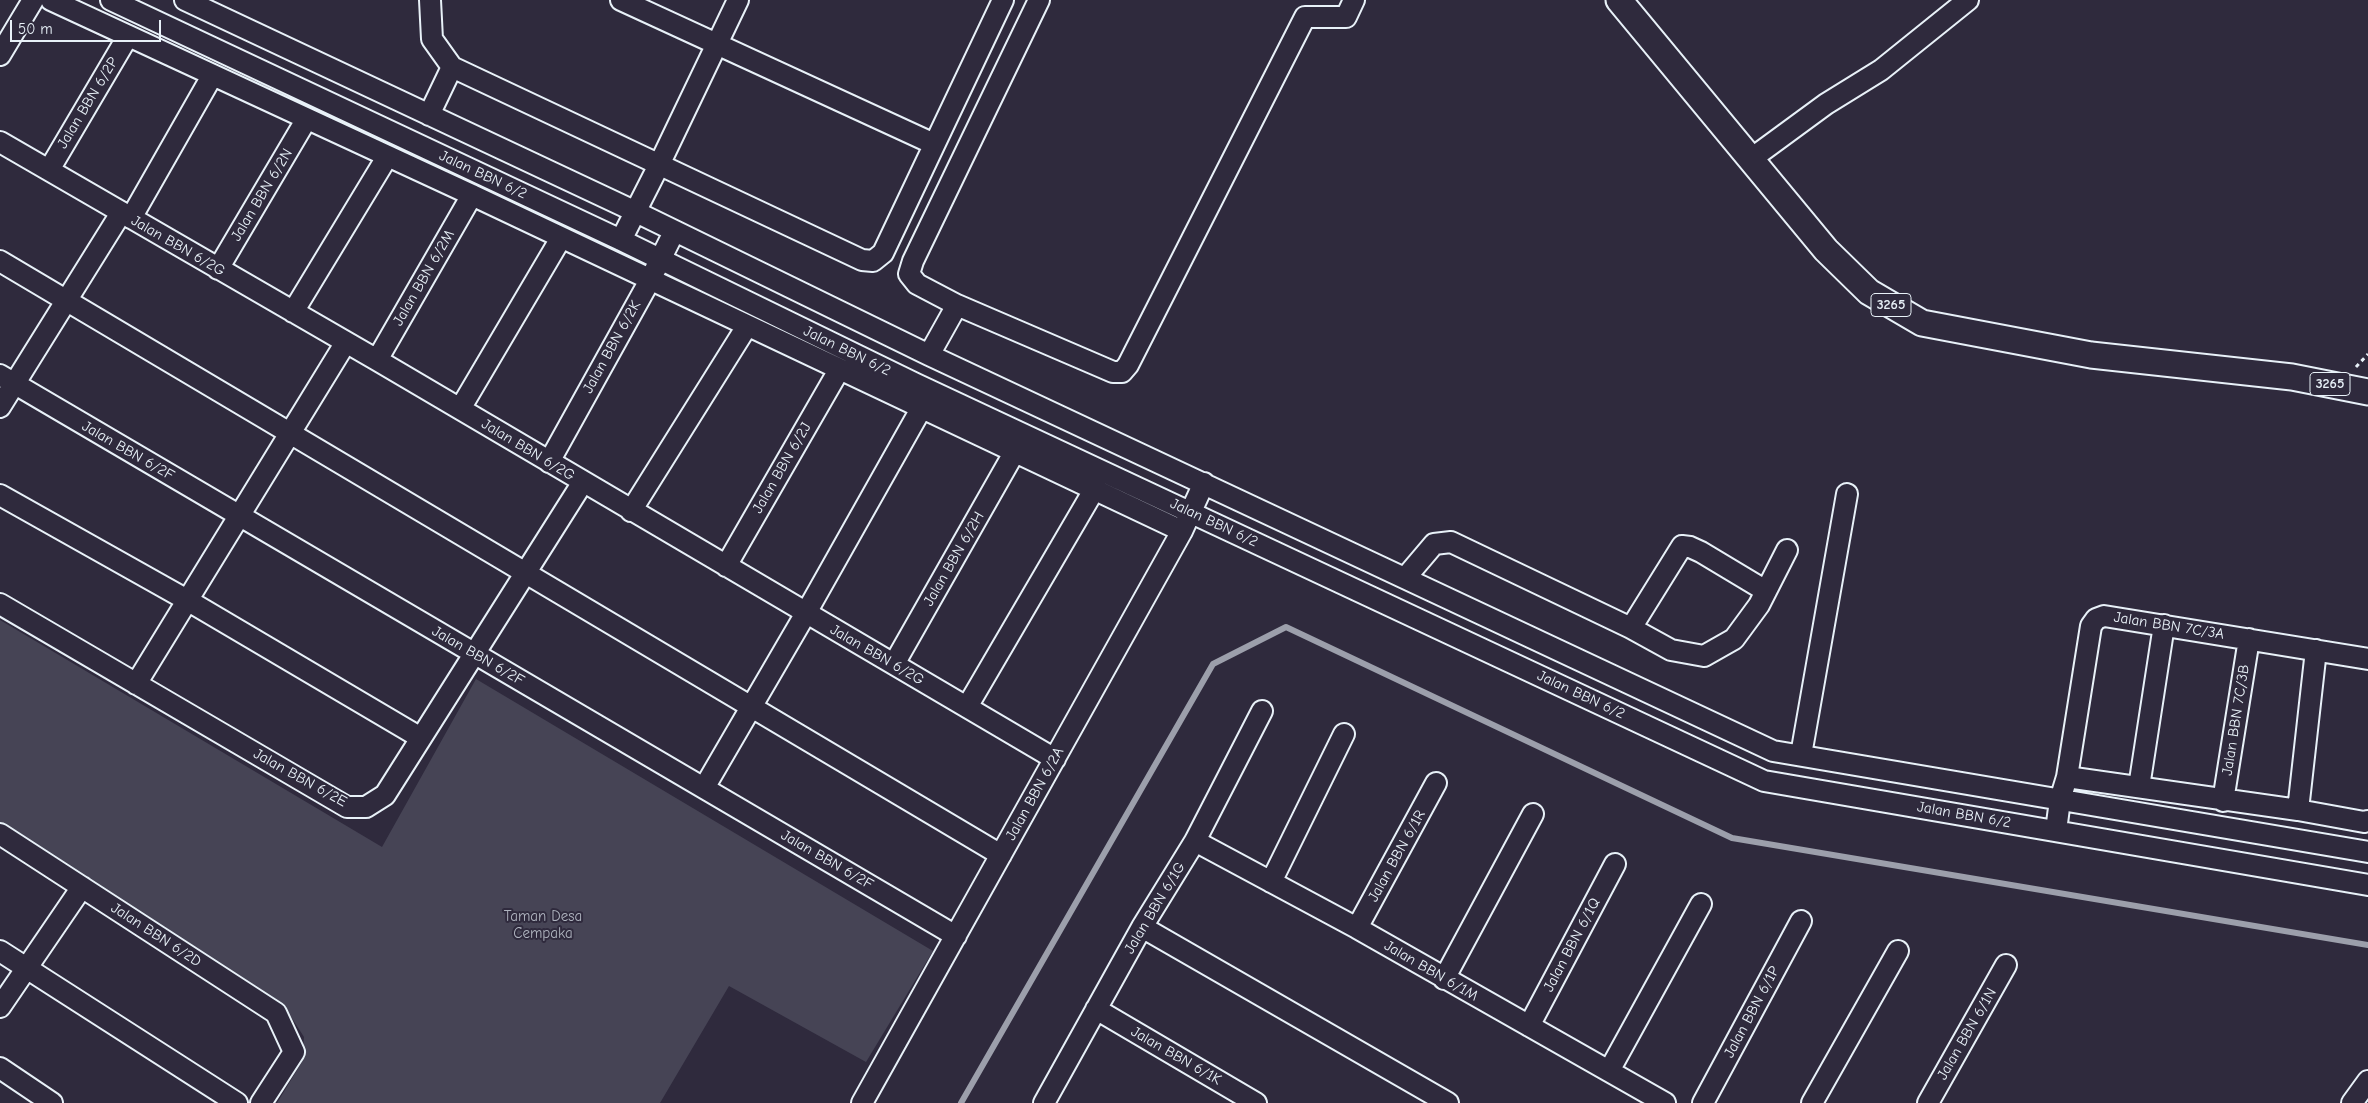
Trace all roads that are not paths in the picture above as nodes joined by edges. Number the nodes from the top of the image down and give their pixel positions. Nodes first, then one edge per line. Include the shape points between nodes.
1 (33, 0) edge
2 (50, 0) edge
3 (111, 0) edge
4 (185, 0) edge
5 (430, 0) edge
6 (621, 0) edge
7 (738, 0) edge
8 (1002, 0) edge
9 (1039, 0) edge
10 (1354, 0) edge
11 (1619, 0) edge
12 (1968, 0) edge
13 (128, 36) junction
14 (716, 45) junction
15 (0, 55) edge
16 (452, 67) junction
17 (212, 76) junction
18 (429, 115) junction
19 (306, 120) junction
20 (0, 142) edge
21 (934, 144) junction
22 (387, 157) junction
23 (1751, 159) junction
24 (659, 165) junction
25 (49, 170) junction
26 (472, 195) junction
27 (634, 212) junction
28 (126, 216) junction
29 (674, 232) junction
30 (561, 238) junction
31 (621, 240) junction
32 (660, 260) junction
33 (0, 261) edge
34 (218, 269) junction
35 (650, 280) junction
36 (67, 300) junction
37 (957, 305) junction
38 (293, 312) junction
39 (746, 326) junction
40 (346, 342) junction
41 (929, 355) junction
42 (377, 360) junction
43 (839, 370) junction
44 (7, 380) edge
45 (2368, 392) edge
46 (0, 407) edge
47 (460, 409) junction
48 (920, 409) junction
49 (290, 433) junction
50 (1014, 453) junction
51 (548, 462) junction
52 (583, 482) junction
53 (1204, 483) junction
54 (1094, 490) junction
55 (1847, 494) dead end
56 (0, 495) edge
57 (631, 511) junction
58 (1191, 512) junction
59 (238, 515) junction
60 (1182, 531) junction
61 (1787, 550) dead end
62 (726, 566) junction
63 (525, 573) junction
64 (1406, 577) junction
65 (1766, 591) junction
66 (187, 600) junction
67 (0, 604) edge
68 (806, 613) junction
69 (2164, 625) junction
70 (1631, 628) junction
71 (2249, 639) junction
72 (2316, 650) junction
73 (474, 653) junction
74 (2368, 659) edge
75 (894, 664) junction
76 (136, 684) junction
77 (752, 707) junction
78 (967, 707) junction
79 (1262, 712) dead end
80 (1344, 734) dead end
81 (421, 738) junction
82 (1801, 756) junction
83 (1055, 758) junction
84 (2067, 777) junction
85 (1436, 783) dead end
86 (2139, 787) junction
87 (704, 788) junction
88 (2060, 800) junction
89 (2223, 801) junction
90 (2298, 810) junction
91 (1533, 814) dead end
92 (2368, 821) edge
93 (2056, 831) junction
94 (0, 834) edge
95 (1195, 841) junction
96 (2368, 852) edge
97 (1001, 855) junction
98 (1615, 864) dead end
99 (1271, 882) junction
100 (2368, 886) edge
101 (82, 887) junction
102 (1701, 904) dead end
103 (1801, 921) dead end
104 (1142, 928) junction
105 (1357, 928) junction
106 (956, 936) junction
107 (0, 951) edge
108 (1898, 951) dead end
109 (2006, 965) dead end
110 (27, 968) junction
111 (1444, 979) junction
112 (0, 1007) edge
113 (1096, 1009) junction
114 (1529, 1026) junction
115 (0, 1068) edge
116 (1608, 1071) junction
117 (2368, 1081) edge
118 (1052, 1100) edge
119 (52, 1103) edge
120 (237, 1103) edge
121 (262, 1103) edge
122 (862, 1103) edge
123 (1256, 1103) edge
124 (1448, 1103) edge
125 (1665, 1103) edge
126 (1703, 1103) edge
127 (1812, 1103) edge
128 (1928, 1103) edge
129 (2352, 1103) edge

1 - 15 street
2 - 13 street
3 - 31 street, Jalan BBN 6/2
4 - 18 street, Jalan BBN 6/2
5 - 16 street via 432,39
6 - 14 street
7 - 14 street
8 - 21 street
9 - 37 street via 909,274 917,284
10 - 37 street via 1346,17 1305,17 1122,372 1113,372
11 - 23 main road, 3265
12 - 23 street via 1881,70 1826,104
13 - 17 street
13 - 25 street, Jalan BBN 6/2P
14 - 21 street
14 - 24 street
16 - 18 street
16 - 24 street
17 - 19 street
17 - 28 street
18 - 27 street, Jalan BBN 6/2
19 - 22 street
19 - 34 street, Jalan BBN 6/2N
20 - 25 street, Jalan BBN 6/2G
21 - 24 street via 883,253 873,261 862,260
22 - 26 street
22 - 38 street
23 - 45 main road, 3265 via 1826,250 1868,292 1922,323 2091,355 2292,377
24 - 27 street
25 - 28 street, Jalan BBN 6/2G
26 - 30 street
26 - 42 street, Jalan BBN 6/2M
27 - 29 street, Jalan BBN 6/2
27 - 31 street
28 - 34 street, Jalan BBN 6/2G
28 - 36 street
29 - 32 street, Jalan BBN 6/2K
29 - 41 street, Jalan BBN 6/2
30 - 35 street
30 - 47 street
31 - 32 street, Jalan BBN 6/2
32 - 35 street, Jalan BBN 6/2K
32 - 58 street, Jalan BBN 6/2
33 - 36 street
34 - 38 street, Jalan BBN 6/2G
35 - 39 street
35 - 51 street, Jalan BBN 6/2K
36 - 44 street
36 - 49 street
37 - 41 street
38 - 40 street, Jalan BBN 6/2G
39 - 43 street
39 - 57 street
40 - 42 street, Jalan BBN 6/2G
40 - 49 street
41 - 53 street, Jalan BBN 6/2
42 - 47 street, Jalan BBN 6/2G
43 - 48 street
43 - 62 street, Jalan BBN 6/2J
44 - 46 street
44 - 59 street, Jalan BBN 6/2F
47 - 51 street, Jalan BBN 6/2G
48 - 50 street
48 - 68 street
49 - 59 street
49 - 63 street
50 - 54 street
50 - 75 street, Jalan BBN 6/2H
51 - 52 street, Jalan BBN 6/2G
52 - 57 street, Jalan BBN 6/2G
52 - 63 street, Jalan BBN 6/2E
53 - 58 street, Jalan BBN 6/2A
53 - 64 street, Jalan BBN 6/2
54 - 60 street
54 - 78 street
55 - 82 street
56 - 66 street
57 - 62 street, Jalan BBN 6/2G
58 - 60 street, Jalan BBN 6/2A
58 - 93 street, Jalan BBN 6/2 via 1764,781
59 - 66 street
59 - 73 street, Jalan BBN 6/2F
60 - 83 street, Jalan BBN 6/2A
61 - 65 street
62 - 68 street, Jalan BBN 6/2G
63 - 73 street, Jalan BBN 6/2E
63 - 77 street
64 - 70 street via 1434,544 1451,542
64 - 82 street, Jalan BBN 6/2 via 1773,751
65 - 70 street via 1759,606 1734,638 1704,656 1671,650
65 - 70 street via 1701,552 1682,546
66 - 76 street
66 - 81 street
67 - 76 street, Jalan BBN 6/2E
68 - 75 street, Jalan BBN 6/2G
68 - 77 street
69 - 71 street, Jalan BBN 7C/3A
69 - 84 street, Jalan BBN 7C/3A via 2104,616 2091,626
69 - 86 street
71 - 72 street, Jalan BBN 7C/3A
71 - 89 street, Jalan BBN 7C/3B
72 - 74 street, Jalan BBN 7C/3A
72 - 90 street
73 - 81 street, Jalan BBN 6/2E
73 - 87 street, Jalan BBN 6/2F
75 - 78 street, Jalan BBN 6/2G
76 - 81 street, Jalan BBN 6/2E via 347,806 366,808 385,795
77 - 87 street
77 - 97 street
78 - 83 street, Jalan BBN 6/2G
79 - 95 street, Jalan BBN 6/1G
80 - 99 street
82 - 88 street, Jalan BBN 6/2
83 - 97 street, Jalan BBN 6/2A
84 - 86 street
84 - 88 street, Jalan BBN 7C/3A
85 - 105 street, Jalan BBN 6/1R
86 - 89 street
87 - 106 street, Jalan BBN 6/2F
88 - 93 street, Jalan BBN 7C/3A
88 - 96 street, Jalan BBN 6/2
89 - 90 street
90 - 92 street
91 - 111 street
93 - 100 street, Jalan BBN 6/2
94 - 101 street, Jalan BBN 6/2D
95 - 99 street, Jalan BBN 6/1M
95 - 104 street, Jalan BBN 6/1G
97 - 106 street, Jalan BBN 6/2A
98 - 114 street, Jalan BBN 6/1Q
99 - 105 street, Jalan BBN 6/1M
101 - 110 street
101 - 121 street, Jalan BBN 6/2D via 276,1013 294,1052
102 - 116 street
103 - 126 street, Jalan BBN 6/1P
104 - 113 street, Jalan BBN 6/1G
104 - 124 street
105 - 111 street, Jalan BBN 6/1M
106 - 122 street, Jalan BBN 6/2A
107 - 110 street
108 - 127 street
109 - 128 street, Jalan BBN 6/1N
110 - 112 street
110 - 120 street
111 - 114 street, Jalan BBN 6/1M
113 - 118 street, Jalan BBN 6/1G
113 - 123 street, Jalan BBN 6/1K
114 - 116 street, Jalan BBN 6/1M
115 - 119 street
116 - 125 street, Jalan BBN 6/1M
117 - 129 street

